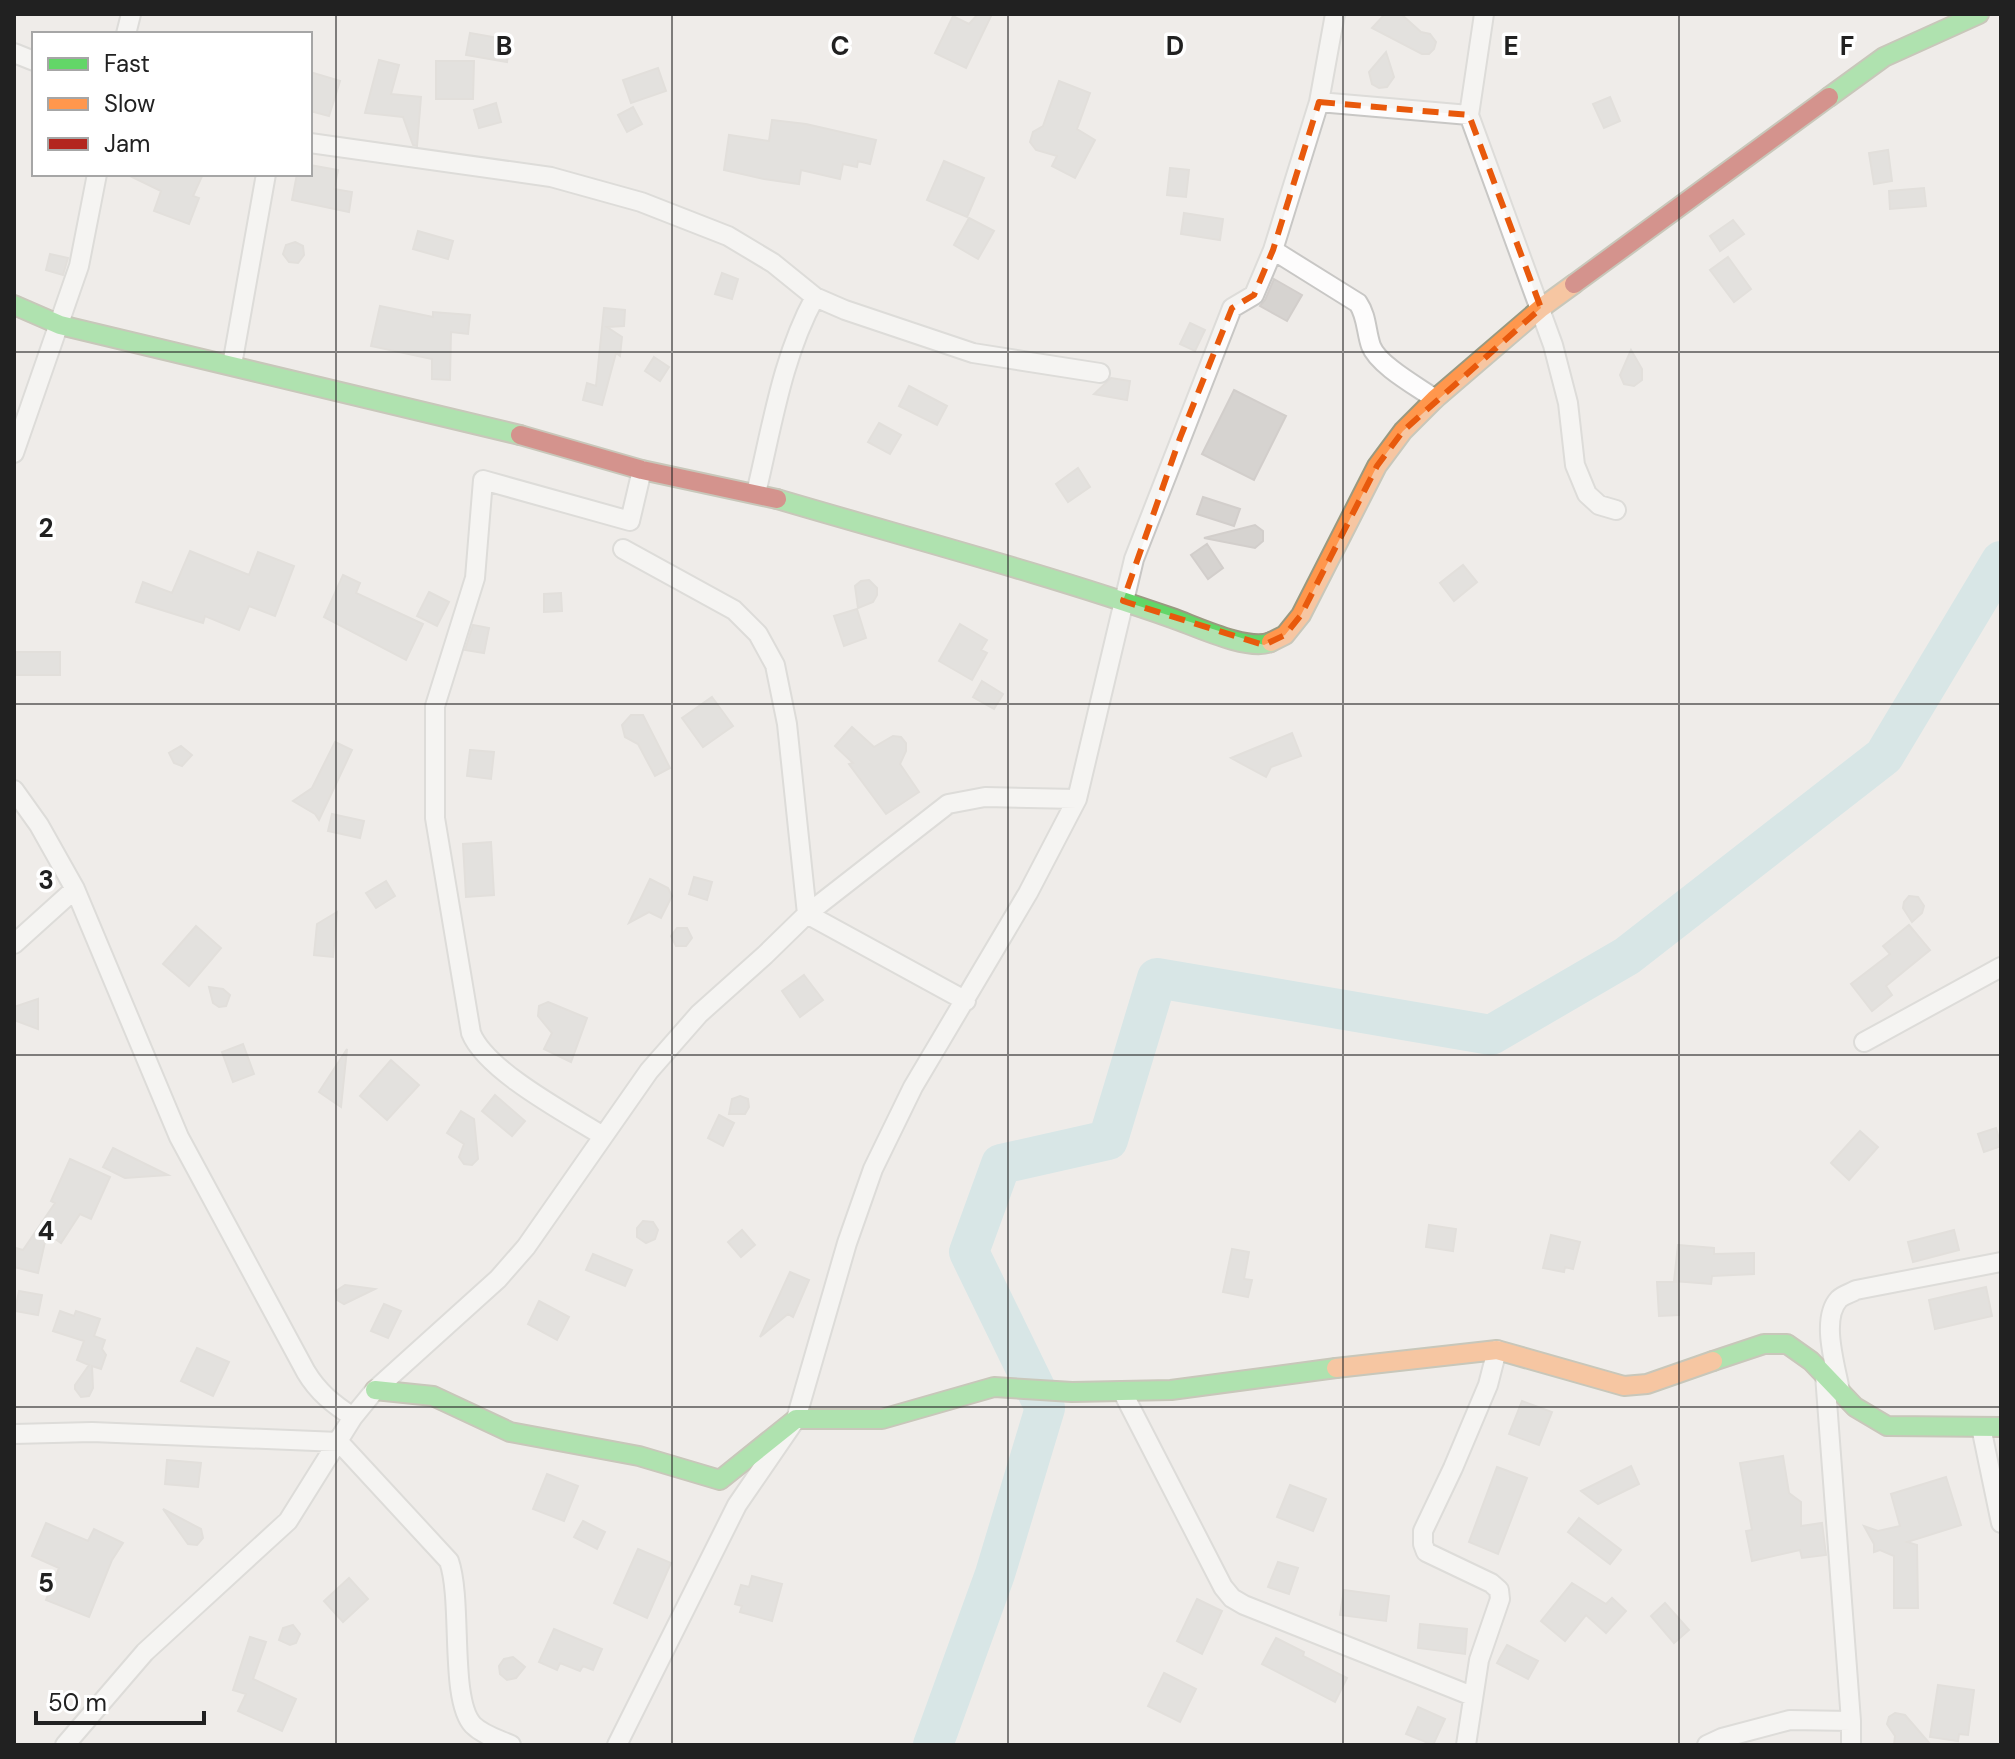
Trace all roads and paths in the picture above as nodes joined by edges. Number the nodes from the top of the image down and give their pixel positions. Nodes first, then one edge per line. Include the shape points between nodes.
1 (1335, 14) edge
2 (1484, 14) edge
3 (1979, 14) edge
4 (1319, 102) junction
5 (1469, 115) junction
6 (312, 143) edge
7 (97, 176) edge
8 (266, 176) edge
9 (1273, 250) junction
10 (815, 297) junction
11 (14, 305) edge
12 (1541, 308) junction
13 (60, 325) junction
14 (232, 365) junction
15 (1100, 373) dead end
16 (1435, 399) junction
17 (14, 453) edge
18 (642, 470) junction
19 (756, 493) junction
20 (1616, 510) dead end
21 (623, 549) dead end
22 (1123, 601) junction
23 (14, 790) edge
24 (1077, 799) junction
25 (75, 889) junction
26 (807, 914) junction
27 (14, 944) edge
28 (2001, 967) edge
29 (966, 1001) junction
30 (1864, 1042) dead end
31 (603, 1136) junction
32 (2001, 1262) edge
33 (1497, 1350) junction
34 (1825, 1375) junction
35 (375, 1390) junction
36 (1122, 1391) junction
37 (1840, 1391) junction
38 (353, 1417) junction
39 (796, 1419) junction
40 (1981, 1427) junction
41 (2001, 1427) edge
42 (14, 1434) edge
43 (339, 1442) junction
44 (2001, 1523) edge
45 (1472, 1696) junction
46 (1851, 1721) junction
47 (65, 1745) edge
48 (511, 1745) edge
49 (617, 1745) edge
50 (1466, 1745) edge
51 (1707, 1745) edge
52 (1851, 1745) edge

1 - 4 street
2 - 5 street
3 - 12 street via 1884,57
4 - 5 street
4 - 9 street
5 - 12 street
6 - 10 street via 551,177 641,202 728,236
7 - 13 street via 79,266
8 - 14 street
9 - 16 street via 1358,303 1380,359
9 - 22 street via 1254,295 1232,308 1134,559
10 - 15 street via 973,353
10 - 19 street via 787,360
11 - 13 street
12 - 16 street
12 - 20 street via 1568,403 1575,465 1587,494
13 - 14 street
13 - 17 street
14 - 18 street
16 - 22 street via 1377,466 1301,615 1285,635 1264,645 1241,642
18 - 19 street
18 - 31 street via 630,521 483,480 475,578 435,706 435,818 475,1043 533,1093
19 - 22 street
21 - 26 street via 734,610 758,634 775,665 787,724
22 - 24 street
23 - 25 street
24 - 26 street via 985,797 948,804
24 - 29 street
25 - 27 street
25 - 38 street via 179,1137 315,1386
26 - 29 street
26 - 31 street via 699,1014 649,1071
28 - 30 street
29 - 39 street via 913,1087 873,1169
31 - 35 street via 498,1279
32 - 37 street via 1856,1290 1839,1299 1830,1339
33 - 34 street via 1624,1386 1647,1384 1778,1343 1797,1350
33 - 36 street via 1171,1390
33 - 45 street via 1482,1399 1423,1531 1426,1552 1499,1590
34 - 37 street
34 - 46 street
35 - 38 street
35 - 39 street via 433,1396 510,1432 639,1456 720,1480
36 - 39 street via 994,1387 882,1419
36 - 45 street via 1232,1598
37 - 40 street via 1887,1426
38 - 43 street
39 - 49 street via 737,1505
40 - 41 street
40 - 44 street
42 - 43 street
43 - 47 street via 288,1521 145,1652
43 - 48 street via 449,1561 464,1713 483,1733
45 - 50 street
46 - 51 street via 1790,1720
46 - 52 street

